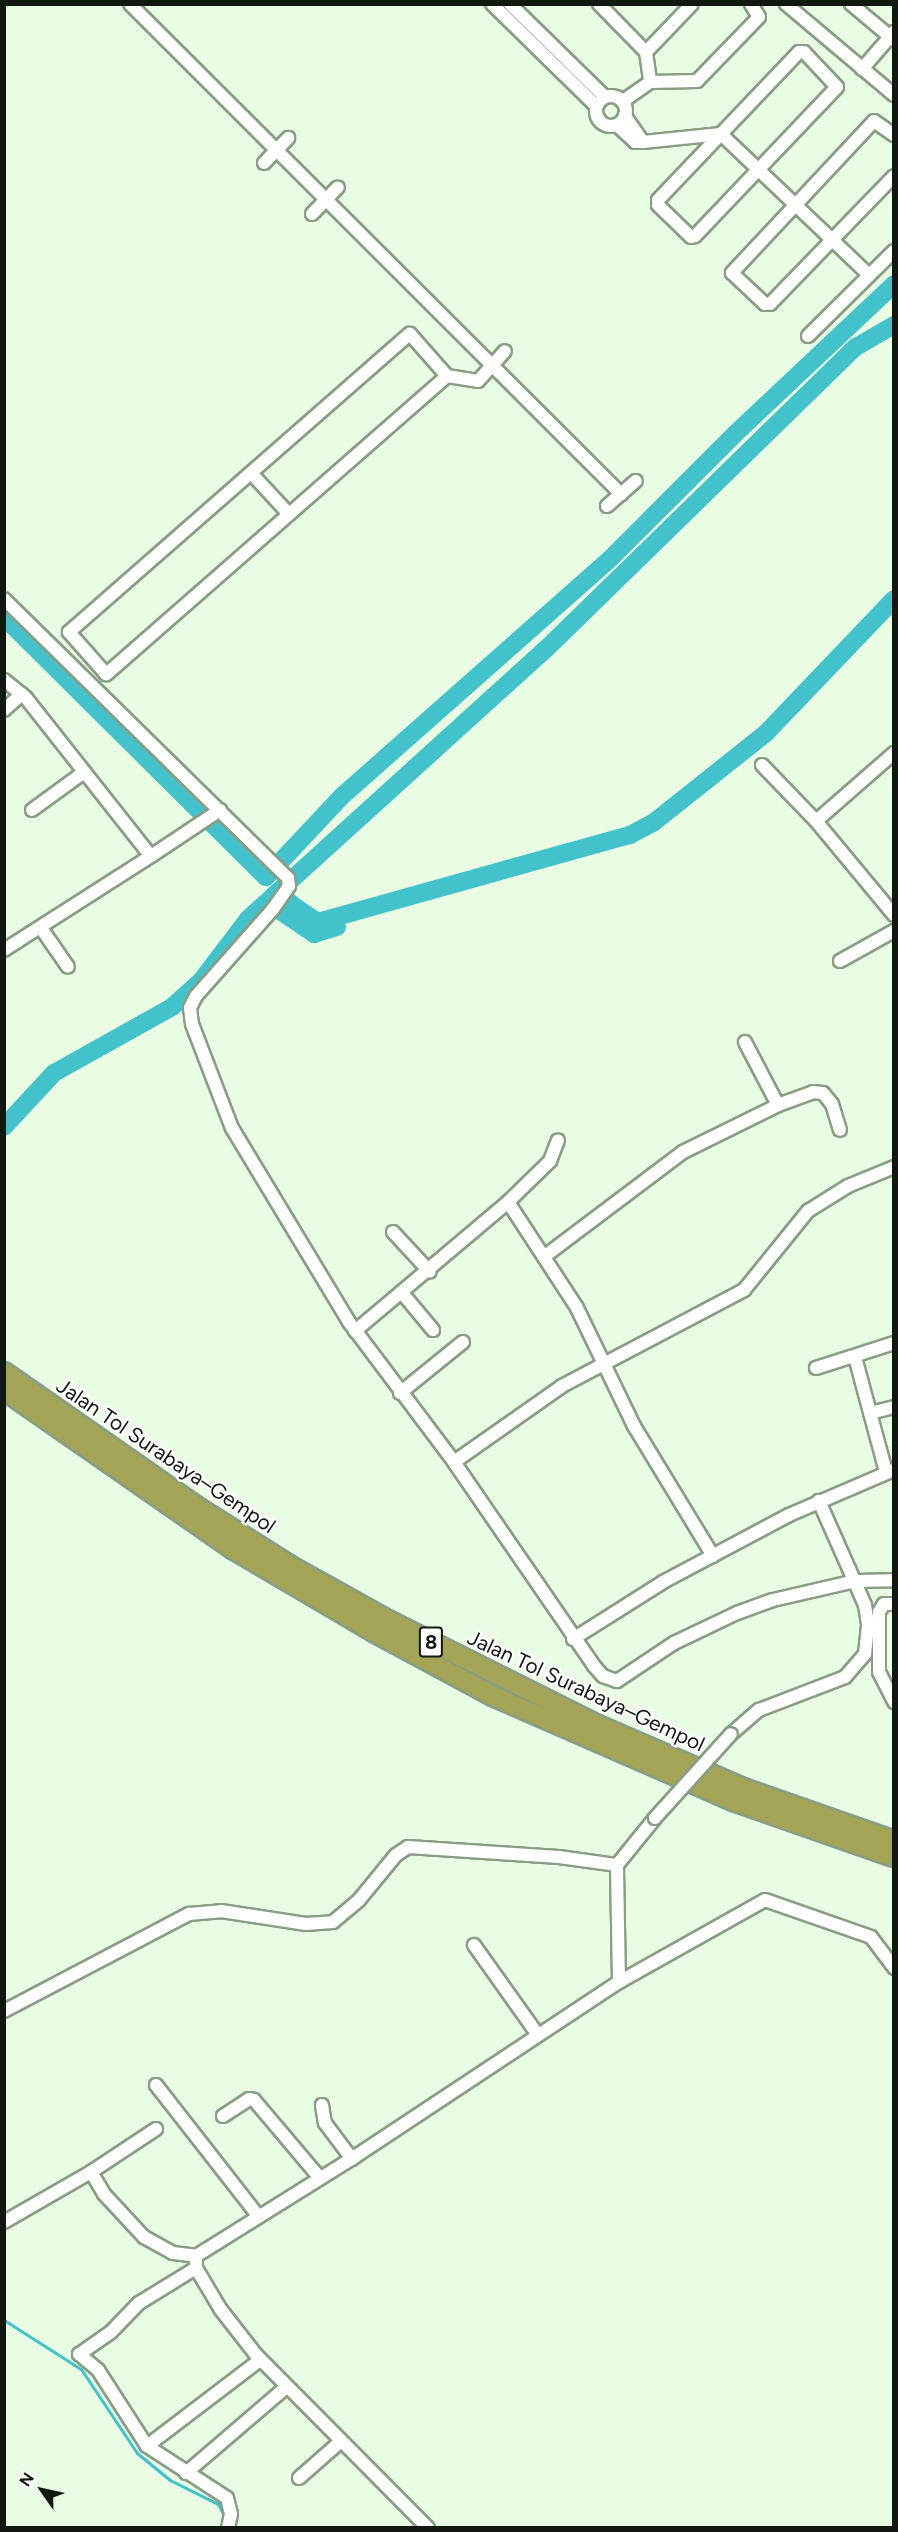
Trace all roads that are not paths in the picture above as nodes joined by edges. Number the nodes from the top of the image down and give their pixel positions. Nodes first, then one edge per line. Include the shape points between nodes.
1 (130, 4) edge
2 (492, 4) edge
3 (510, 4) edge
4 (692, 4) edge
5 (751, 4) edge
6 (786, 4) edge
7 (852, 4) edge
8 (606, 7) edge
9 (892, 36) edge
10 (646, 52) junction
11 (862, 69) junction
12 (651, 82) junction
13 (894, 95) edge
14 (601, 101) junction
15 (623, 101) junction
16 (621, 120) junction
17 (721, 134) junction
18 (894, 135) edge
19 (686, 136) junction
20 (288, 138) dead end
21 (276, 151) junction
22 (699, 157) junction
23 (264, 164) dead end
24 (758, 170) junction
25 (894, 176) edge
26 (338, 188) dead end
27 (325, 201) junction
28 (795, 203) junction
29 (312, 214) dead end
30 (833, 239) junction
31 (894, 251) edge
32 (868, 274) junction
33 (808, 336) dead end
34 (505, 351) dead end
35 (492, 366) junction
36 (447, 376) junction
37 (251, 473) junction
38 (636, 481) dead end
39 (621, 494) junction
40 (607, 506) dead end
41 (289, 514) junction
42 (4, 599) edge
43 (4, 680) edge
44 (22, 694) junction
45 (4, 710) edge
46 (894, 753) edge
47 (762, 765) dead end
48 (82, 773) junction
49 (32, 810) dead end
50 (214, 816) junction
51 (816, 821) junction
52 (151, 856) junction
53 (894, 915) edge
54 (40, 928) junction
55 (894, 931) edge
56 (4, 950) edge
57 (840, 961) dead end
58 (68, 967) dead end
59 (745, 1042) dead end
60 (778, 1105) junction
61 (840, 1130) dead end
62 (558, 1140) dead end
63 (894, 1167) edge
64 (508, 1202) junction
65 (393, 1232) dead end
66 (545, 1256) junction
67 (430, 1272) junction
68 (403, 1294) junction
69 (433, 1330) dead end
70 (355, 1331) junction
71 (464, 1342) dead end
72 (894, 1344) edge
73 (855, 1357) junction
74 (605, 1362) junction
75 (816, 1368) dead end
76 (4, 1372) edge
77 (4, 1390) edge
78 (400, 1393) junction
79 (894, 1407) edge
80 (870, 1413) junction
81 (454, 1462) junction
82 (890, 1471) edge
83 (819, 1501) junction
84 (713, 1556) junction
85 (894, 1580) edge
86 (855, 1581) junction
87 (894, 1604) edge
88 (573, 1639) junction
89 (880, 1661) junction
90 (894, 1664) edge
91 (894, 1702) edge
92 (894, 1841) edge
93 (894, 1857) edge
94 (617, 1865) junction
95 (474, 1945) dead end
96 (894, 1968) edge
97 (619, 1982) junction
98 (4, 2011) edge
99 (538, 2036) junction
100 (156, 2085) dead end
101 (322, 2105) dead end
102 (223, 2116) dead end
103 (156, 2129) dead end
104 (344, 2149) junction
105 (93, 2170) junction
106 (320, 2178) junction
107 (255, 2213) junction
108 (4, 2222) edge
109 (196, 2262) junction
110 (260, 2360) junction
111 (285, 2388) junction
112 (340, 2442) junction
113 (147, 2446) junction
114 (186, 2473) junction
115 (299, 2478) dead end
116 (228, 2528) edge
117 (428, 2528) edge

1 - 21 street
2 - 14 street
3 - 14 street
4 - 10 street
5 - 12 street via 759,17 698,81
6 - 11 street
7 - 9 street
8 - 10 street
9 - 11 street
10 - 12 street
11 - 13 street
12 - 15 street
14 - 15 street via 611,95
14 - 16 street via 598,119 603,124
15 - 16 street
16 - 19 street via 643,142
17 - 19 street
17 - 22 street
17 - 24 street
17 - 24 street via 799,52 828,75 837,87
18 - 28 street via 874,121
19 - 22 street
20 - 21 street
21 - 23 street
21 - 27 street
22 - 24 street via 657,203 693,237
24 - 28 street
25 - 30 street
26 - 27 street
27 - 29 street
27 - 35 street
28 - 30 street
28 - 30 street via 732,273 768,305
30 - 32 street
31 - 32 street
32 - 33 street
34 - 35 street
35 - 36 street via 478,381
35 - 39 street
36 - 37 street via 410,334
36 - 41 street
37 - 41 street
37 - 41 street via 69,632 106,674
38 - 39 street
39 - 40 street
42 - 50 street
43 - 44 street
44 - 45 street
44 - 48 street
46 - 51 street
47 - 51 street
48 - 49 street
48 - 52 street
50 - 52 street
50 - 70 street via 275,866 289,883 273,909 196,996 190,1017 239,1141
51 - 53 street
52 - 54 street
54 - 56 street
54 - 58 street
55 - 57 street
59 - 60 street
60 - 61 street via 813,1092 823,1093 832,1104
60 - 66 street via 683,1152
62 - 64 street via 550,1161
63 - 74 street via 848,1186 808,1211 744,1290
64 - 66 street
64 - 67 street
65 - 67 street
66 - 74 street
67 - 68 street
68 - 69 street
68 - 70 street
70 - 78 street
71 - 78 street
72 - 73 street
73 - 75 street
73 - 80 street
74 - 81 street via 545,1396
74 - 84 street via 634,1426
76 - 92 highway, Jalan Tol Surabaya–Gempol / 8 via 196,1506 288,1565 393,1622 598,1725 743,1788
77 - 93 highway, Jalan Tol Surabaya–Gempol / 8 via 233,1549 374,1632 494,1696 736,1802
78 - 81 street
79 - 80 street
80 - 82 street
81 - 88 street
82 - 83 street
83 - 84 street
83 - 86 street
84 - 88 street
85 - 86 street
86 - 88 street via 773,1600 737,1613 675,1643 617,1680 603,1676
86 - 94 street, bridge via 868,1624 868,1642 860,1663 845,1677 759,1710 731,1734
87 - 89 street via 884,1604 879,1612
89 - 90 street
89 - 91 street via 883,1684
94 - 97 street
94 - 98 street via 408,1847 333,1922 306,1924 221,1911 189,1914
95 - 99 street
96 - 97 street via 872,1937 765,1900
97 - 99 street
99 - 104 street
100 - 107 street
101 - 104 street via 322,2116
102 - 106 street via 249,2099 254,2100
103 - 105 street
104 - 106 street
105 - 108 street
105 - 109 street via 104,2194 144,2237
106 - 107 street
107 - 109 street
109 - 110 street via 226,2318
109 - 113 street via 139,2303 111,2332 79,2354 98,2370
110 - 111 street
110 - 113 street
111 - 112 street
111 - 114 street
112 - 115 street
112 - 117 street
113 - 114 street
114 - 116 street via 227,2498 231,2514

